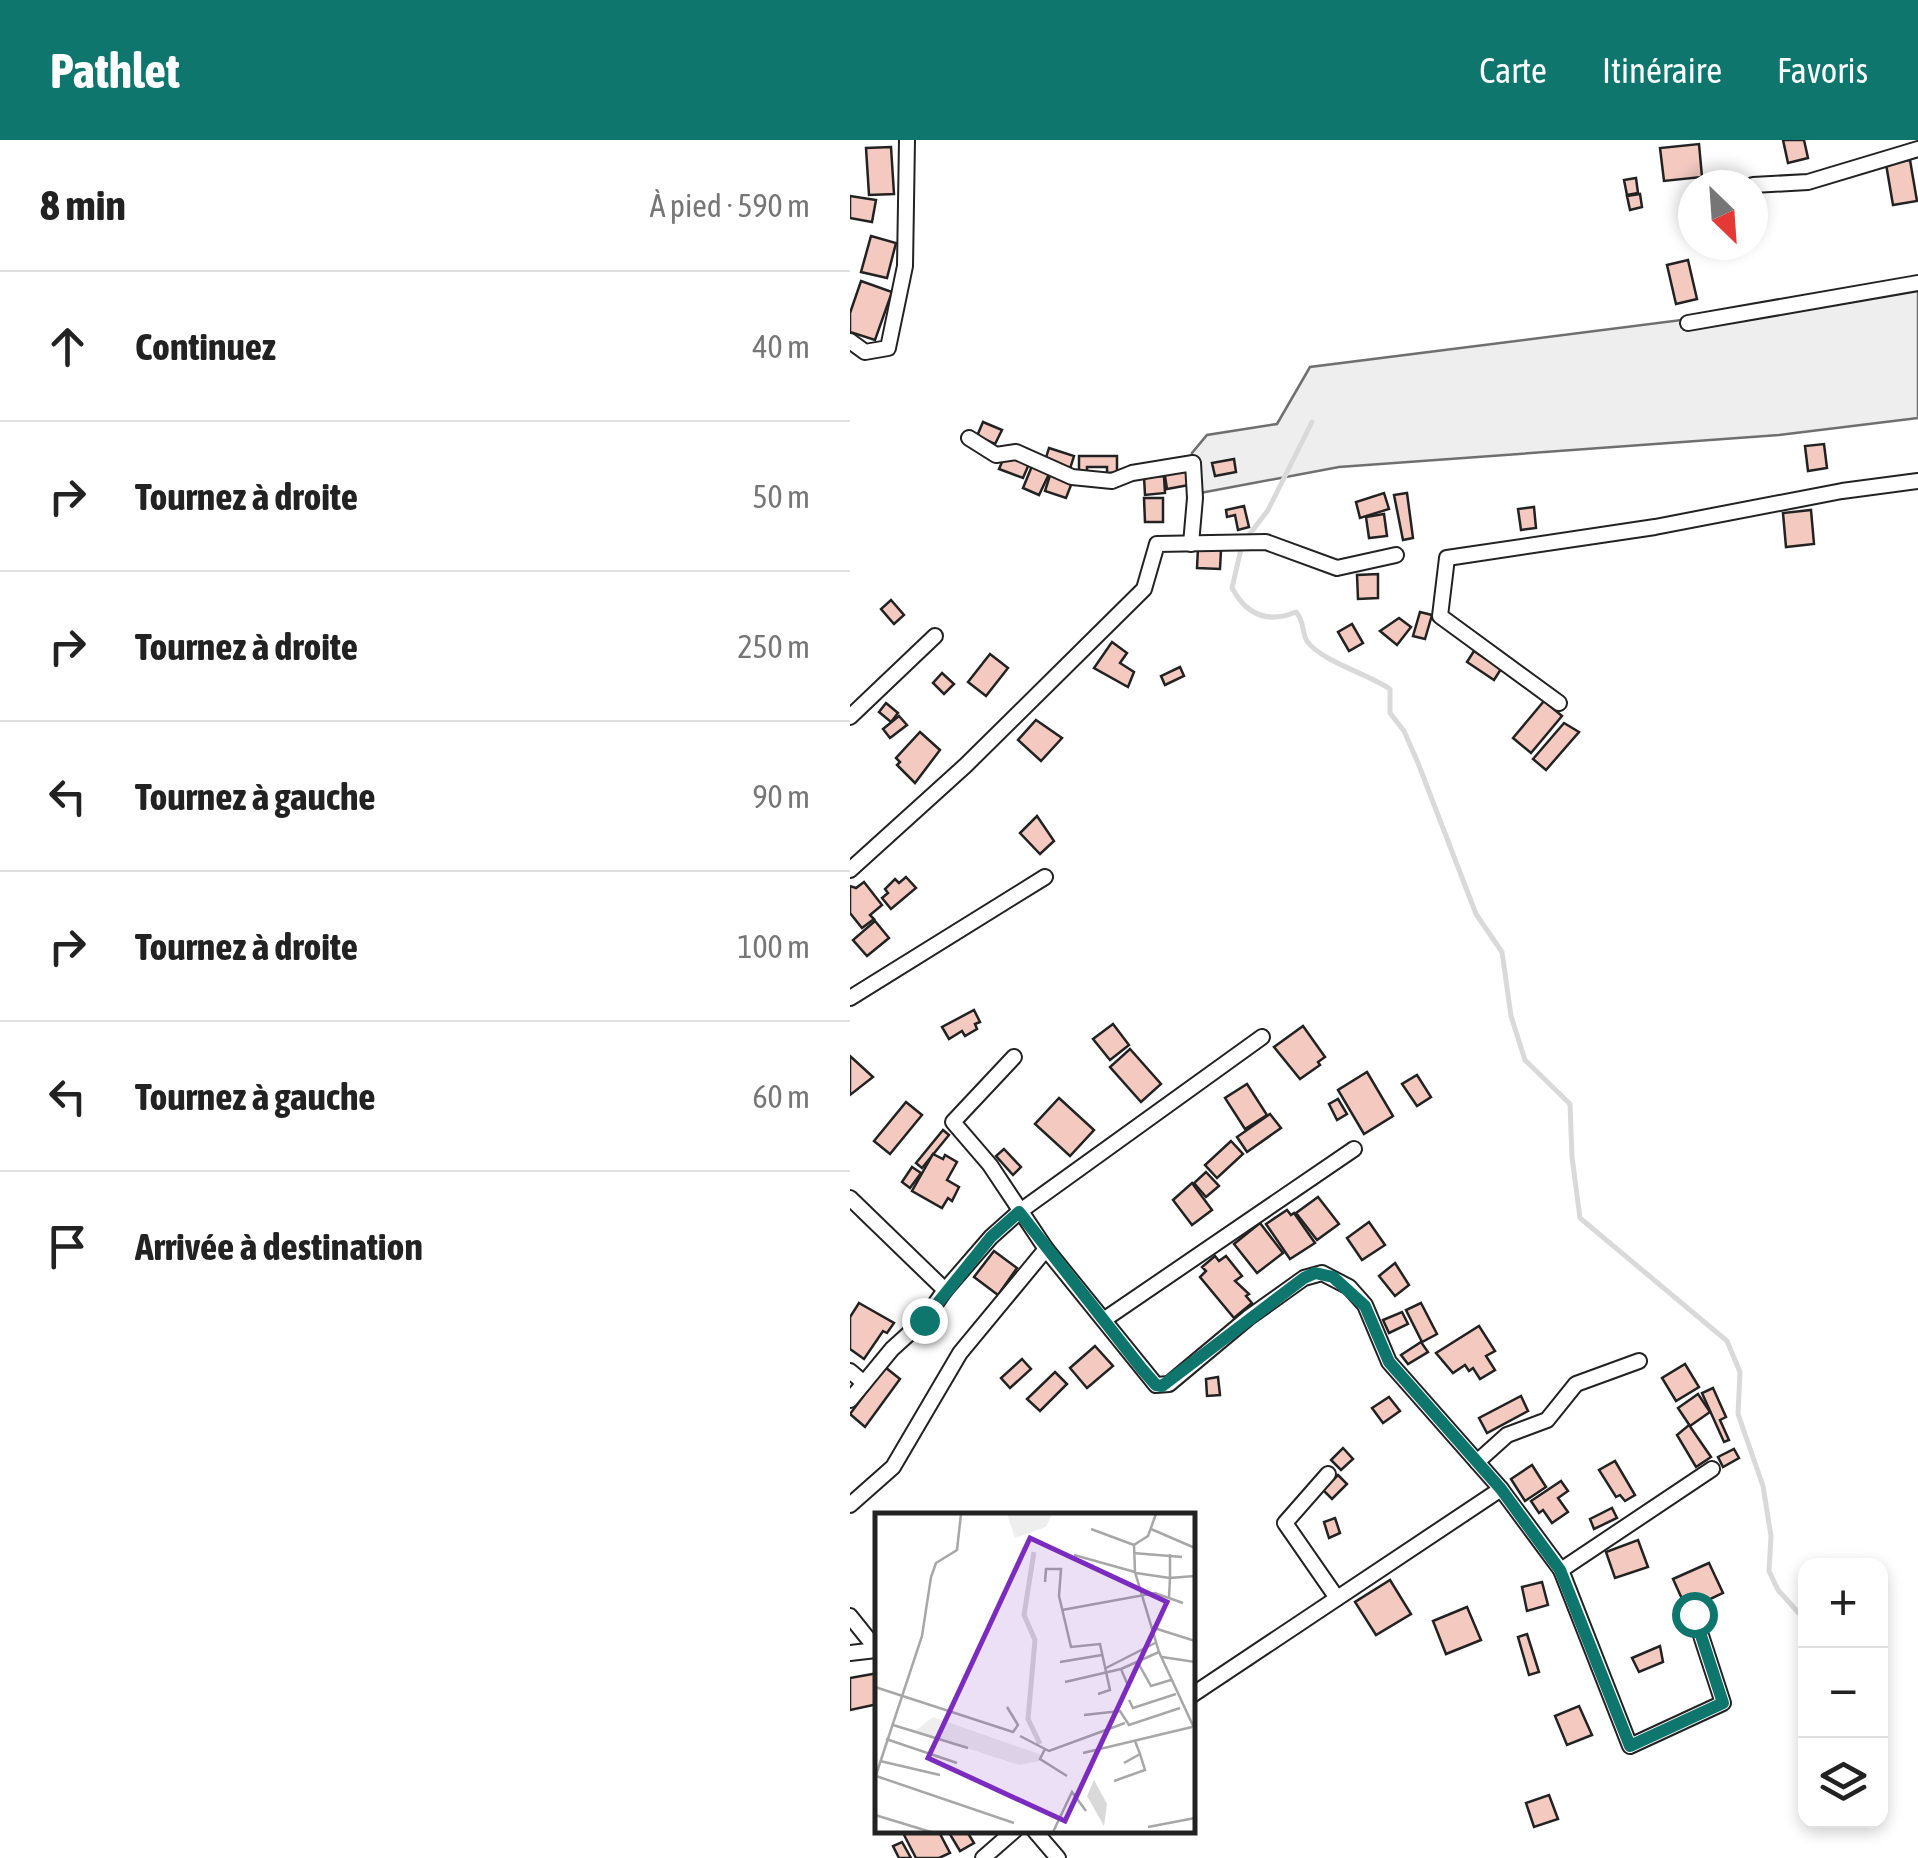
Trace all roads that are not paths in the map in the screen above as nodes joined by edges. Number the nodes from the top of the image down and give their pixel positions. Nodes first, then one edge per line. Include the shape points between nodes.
1 (908, 140) edge
2 (1918, 149) edge
3 (1768, 185) edge
4 (1918, 284) edge
5 (1688, 323) dead end
6 (850, 342) edge
7 (969, 438) dead end
8 (1918, 481) edge
9 (1190, 544) junction
10 (1396, 555) dead end
11 (935, 636) dead end
12 (1559, 703) dead end
13 (850, 716) edge
14 (850, 870) edge
15 (1045, 877) dead end
16 (850, 998) edge
17 (1262, 1037) dead end
18 (1014, 1057) dead end
19 (1354, 1150) dead end
20 (850, 1198) edge
21 (1019, 1212) junction
22 (1046, 1248) junction
23 (945, 1290) junction
24 (1104, 1319) junction
25 (1639, 1361) dead end
26 (850, 1371) edge
27 (864, 1383) junction
28 (850, 1400) edge
29 (1477, 1462) junction
30 (1712, 1469) dead end
31 (1328, 1474) dead end
32 (1501, 1489) junction
33 (850, 1505) edge
34 (1560, 1570) junction
35 (1337, 1598) junction
36 (1694, 1614) dead end
37 (850, 1616) edge
38 (875, 1647) edge
39 (875, 1650) edge
40 (850, 1653) edge
41 (1195, 1693) edge
42 (1012, 1833) edge
43 (1037, 1833) edge
44 (983, 1858) edge
45 (1058, 1858) edge

1 - 6 street via 905,266 888,348 865,352
2 - 3 street via 1808,182
4 - 5 street
7 - 9 street via 996,455 1016,452 1072,477 1112,481 1192,463
8 - 12 street via 1446,558 1440,616
9 - 10 street via 1266,542 1336,568
9 - 14 street via 1157,544 1144,588
11 - 13 street
15 - 16 street
17 - 21 street
18 - 21 street via 952,1122
19 - 24 street
20 - 23 street
21 - 22 street
21 - 23 street
22 - 24 street
22 - 33 street via 960,1354 893,1467
23 - 27 street
24 - 29 street via 1162,1386 1304,1278 1333,1277 1365,1306 1389,1362
25 - 29 street via 1576,1384 1547,1420 1507,1435
26 - 27 street
27 - 28 street
29 - 32 street
30 - 34 street
31 - 35 street via 1285,1523
32 - 34 street
32 - 35 street
34 - 36 street via 1630,1746 1723,1703
35 - 41 street
37 - 38 street
39 - 40 street
42 - 44 street
43 - 45 street

